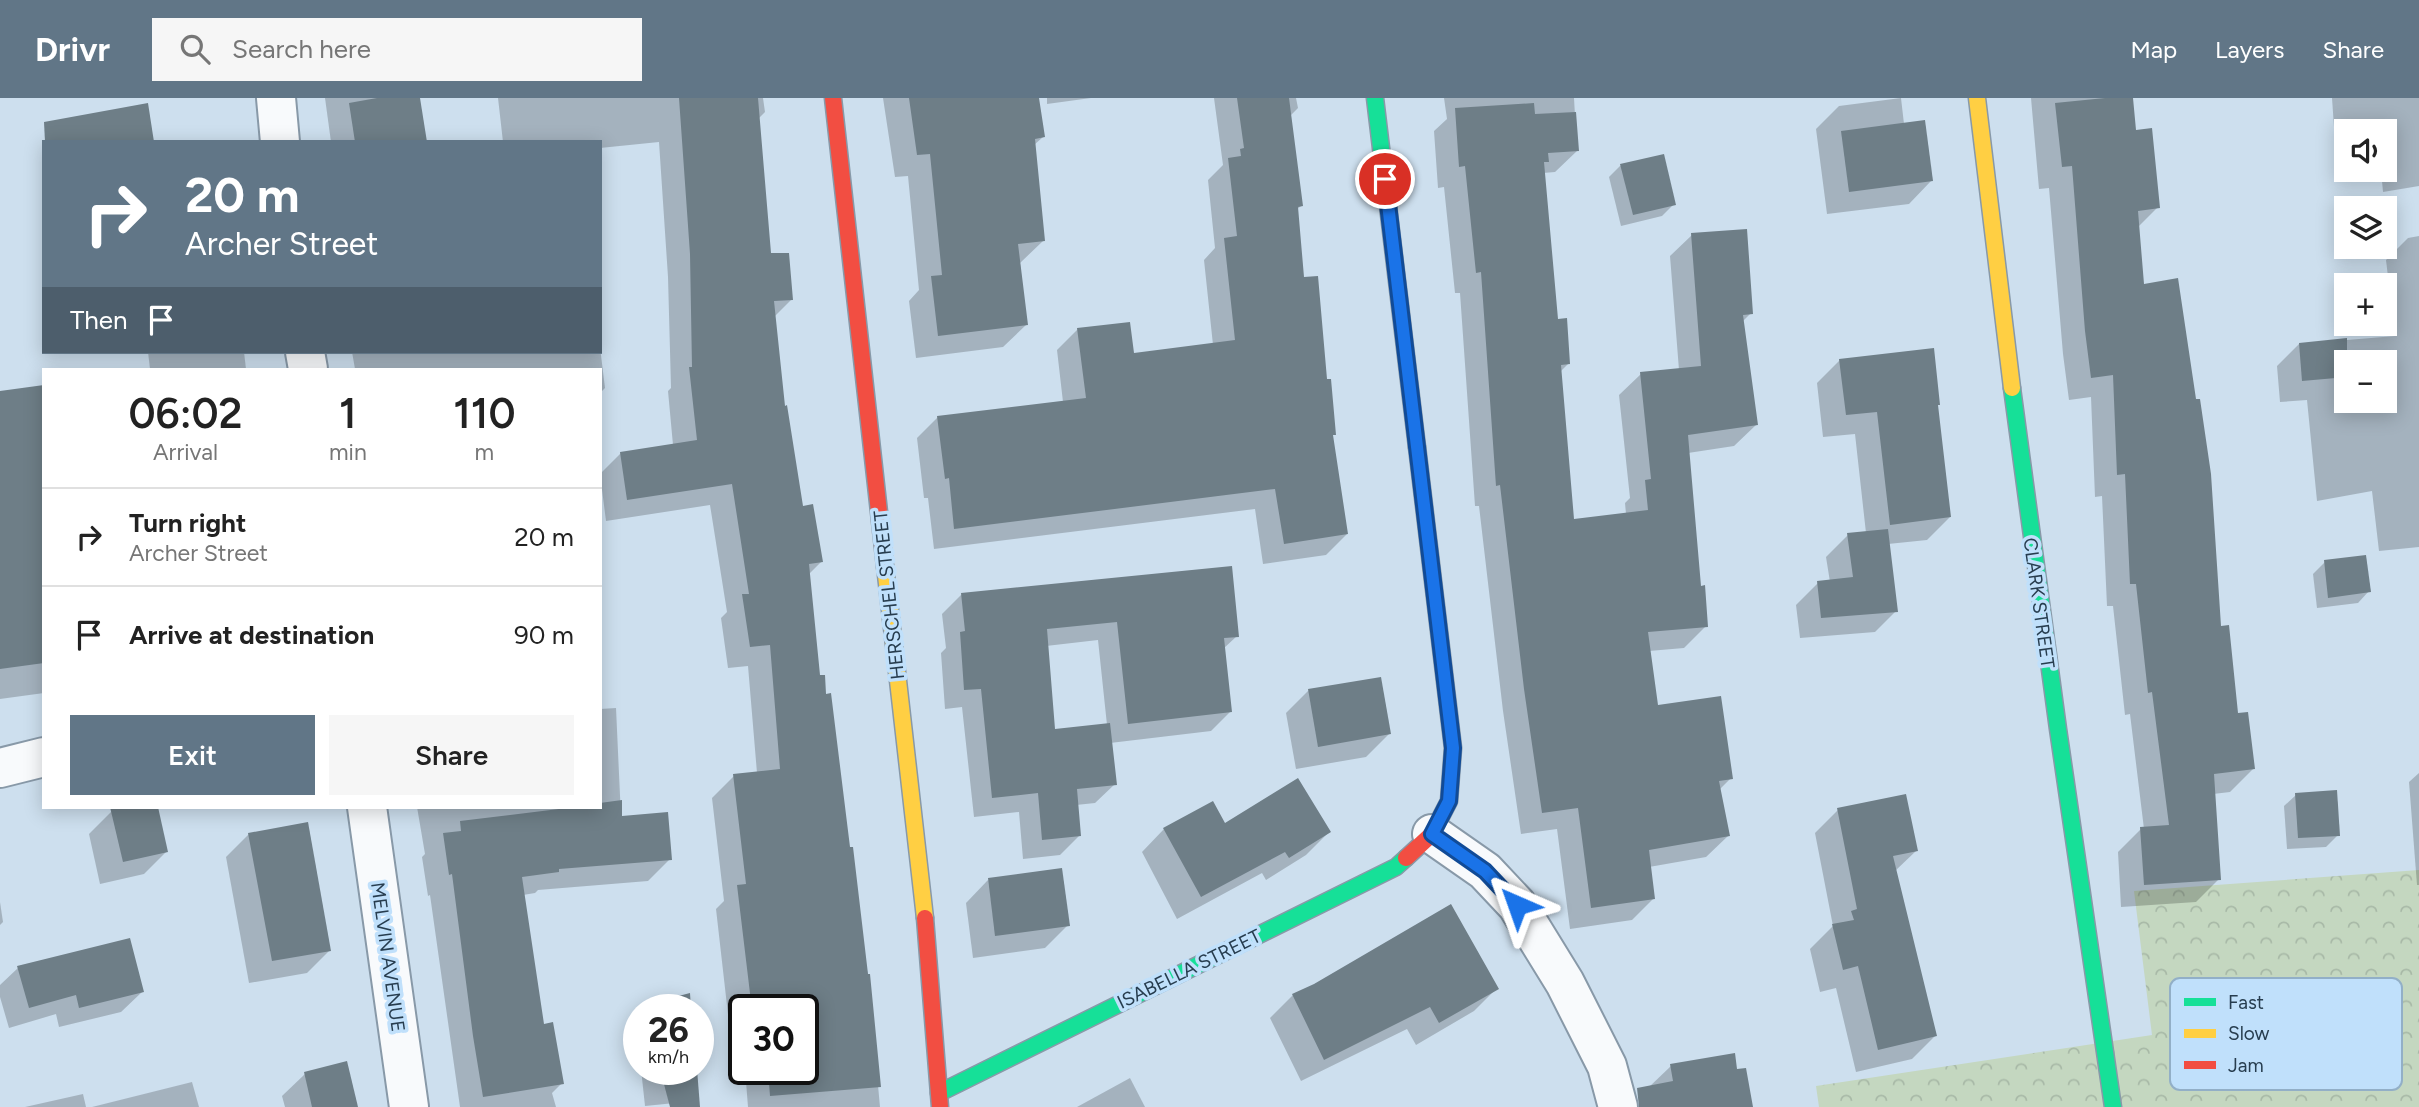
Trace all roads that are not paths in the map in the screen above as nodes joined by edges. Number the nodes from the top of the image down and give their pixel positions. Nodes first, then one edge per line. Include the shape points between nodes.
1 (276, 98) edge
2 (833, 98) edge
3 (1375, 98) edge
4 (1976, 98) edge
5 (280, 140) edge
6 (42, 758) edge
7 (0, 768) edge
8 (367, 809) edge
9 (1432, 834) junction
10 (939, 1100) edge
11 (409, 1107) edge
12 (1618, 1107) edge
13 (2113, 1107) edge

1 - 5 street
2 - 10 street, HERSCHEL STREET via 927,937
3 - 9 street via 1453,748 1449,801
4 - 13 street, CLARK STREET via 2041,618
6 - 7 street
8 - 11 street, MELVIN AVENUE
9 - 10 street, ISABELLA STREET via 1396,867
9 - 12 street via 1485,871 1517,905 1565,983 1607,1066

